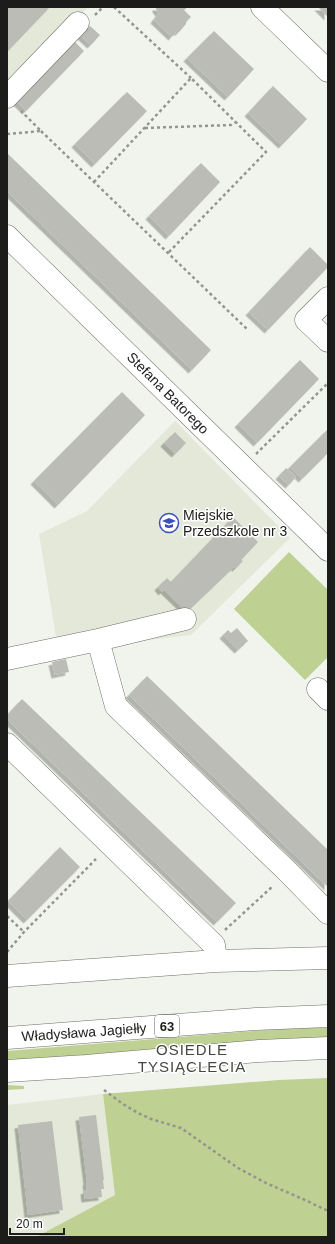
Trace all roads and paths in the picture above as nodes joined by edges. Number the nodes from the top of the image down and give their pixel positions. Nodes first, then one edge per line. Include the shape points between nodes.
1 (114, 7) edge
2 (262, 7) edge
3 (78, 23) dead end
4 (328, 71) edge
5 (191, 78) junction
6 (7, 97) edge
7 (236, 122) junction
8 (144, 128) junction
9 (41, 132) junction
10 (7, 134) edge
11 (94, 182) junction
12 (7, 236) edge
13 (168, 253) junction
14 (328, 298) edge
15 (248, 330) dead end
16 (328, 341) edge
17 (328, 383) edge
18 (254, 457) dead end
19 (328, 550) edge
20 (185, 619) dead end
21 (98, 640) junction
22 (7, 659) edge
23 (7, 744) edge
24 (110, 844) junction
25 (288, 872) junction
26 (328, 913) edge
27 (7, 916) edge
28 (24, 932) junction
29 (7, 952) edge
30 (214, 952) junction
31 (328, 958) edge
32 (7, 976) edge
33 (328, 1016) edge
34 (7, 1038) edge
35 (328, 1048) edge
36 (7, 1071) edge
37 (104, 1090) dead end
38 (328, 1211) edge

1 - 5 path
2 - 4 street
3 - 6 street
5 - 7 path
5 - 8 path
6 - 9 path
7 - 8 path via 231,125
7 - 13 path via 266,152
8 - 11 path
9 - 10 path
9 - 11 path
11 - 13 path
12 - 19 street, Stefana Batorego
13 - 15 path
14 - 16 street via 306,320
17 - 18 path
20 - 21 street
21 - 22 street
21 - 25 street via 116,706
23 - 24 street
24 - 28 path
24 - 30 street
25 - 26 street
25 - 30 path
27 - 28 path
28 - 29 path
30 - 31 street
30 - 32 street
33 - 34 street, Władysława Jagiełły / 63
35 - 36 street, 63
37 - 38 path via 138,1113 181,1128 238,1168 266,1184

